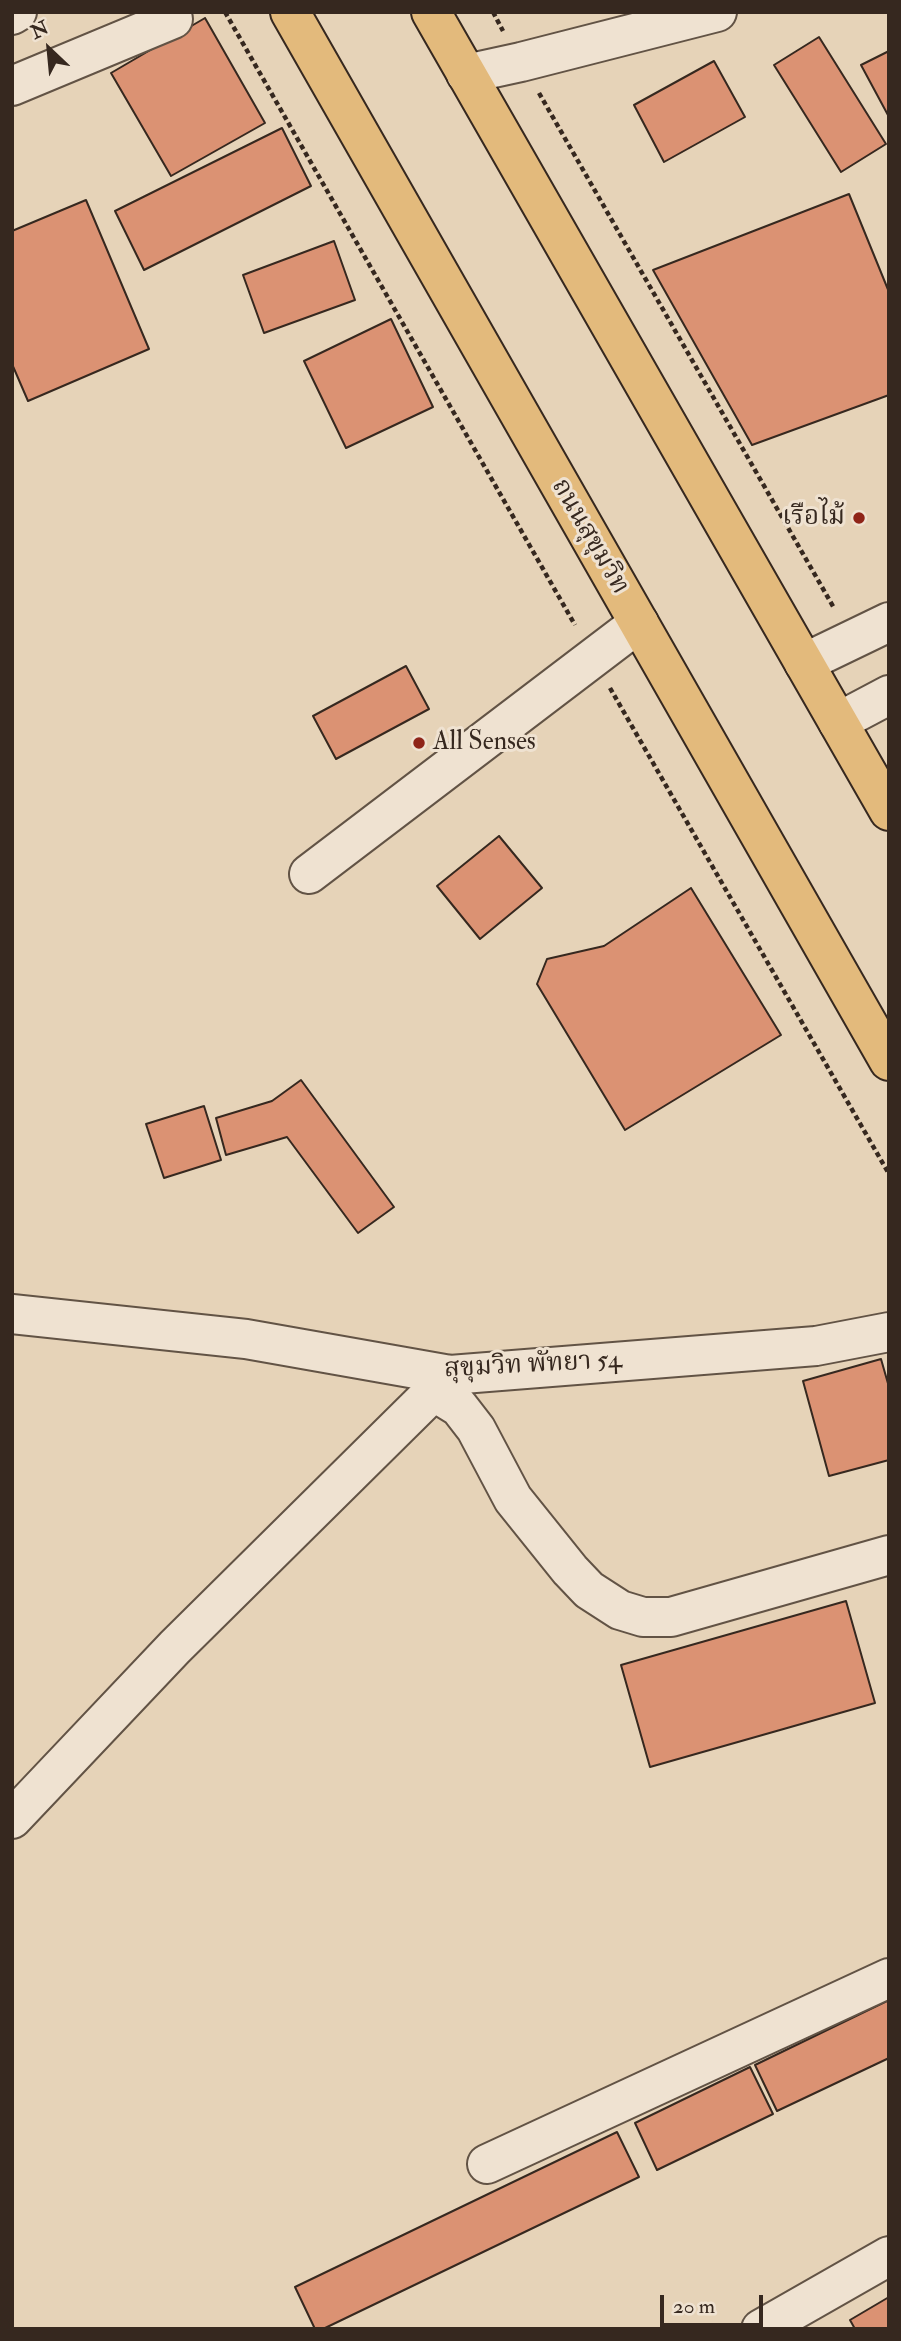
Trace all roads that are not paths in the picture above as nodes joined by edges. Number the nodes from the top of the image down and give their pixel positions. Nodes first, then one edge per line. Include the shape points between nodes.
1 (17, 12) edge
2 (290, 12) edge
3 (431, 12) edge
4 (717, 12) edge
5 (12, 15) edge
6 (173, 19) dead end
7 (466, 74) junction
8 (12, 86) edge
9 (889, 622) edge
10 (639, 623) junction
11 (804, 663) junction
12 (889, 695) edge
13 (838, 722) junction
14 (889, 811) edge
15 (309, 874) dead end
16 (889, 1061) edge
17 (12, 1314) edge
18 (889, 1332) edge
19 (442, 1383) junction
20 (889, 1555) edge
21 (12, 1819) edge
22 (889, 1978) edge
23 (487, 2164) dead end
24 (889, 2256) edge
25 (761, 2329) edge

1 - 5 street
2 - 10 highway, ถนนสุขุมวิท
3 - 7 highway
4 - 7 street
6 - 8 street
7 - 11 highway
9 - 11 street
10 - 15 street
10 - 16 highway, ถนนสุขุมวิท
11 - 13 highway
12 - 13 street
13 - 14 highway
17 - 19 street, สุขุมวิท พัทยา 54 via 246,1339
18 - 19 street, สุขุมวิท พัทยา 54 via 816,1346
19 - 20 street via 476,1429 513,1499 589,1590 620,1610 671,1618
19 - 21 street via 175,1647
22 - 23 street
24 - 25 street

